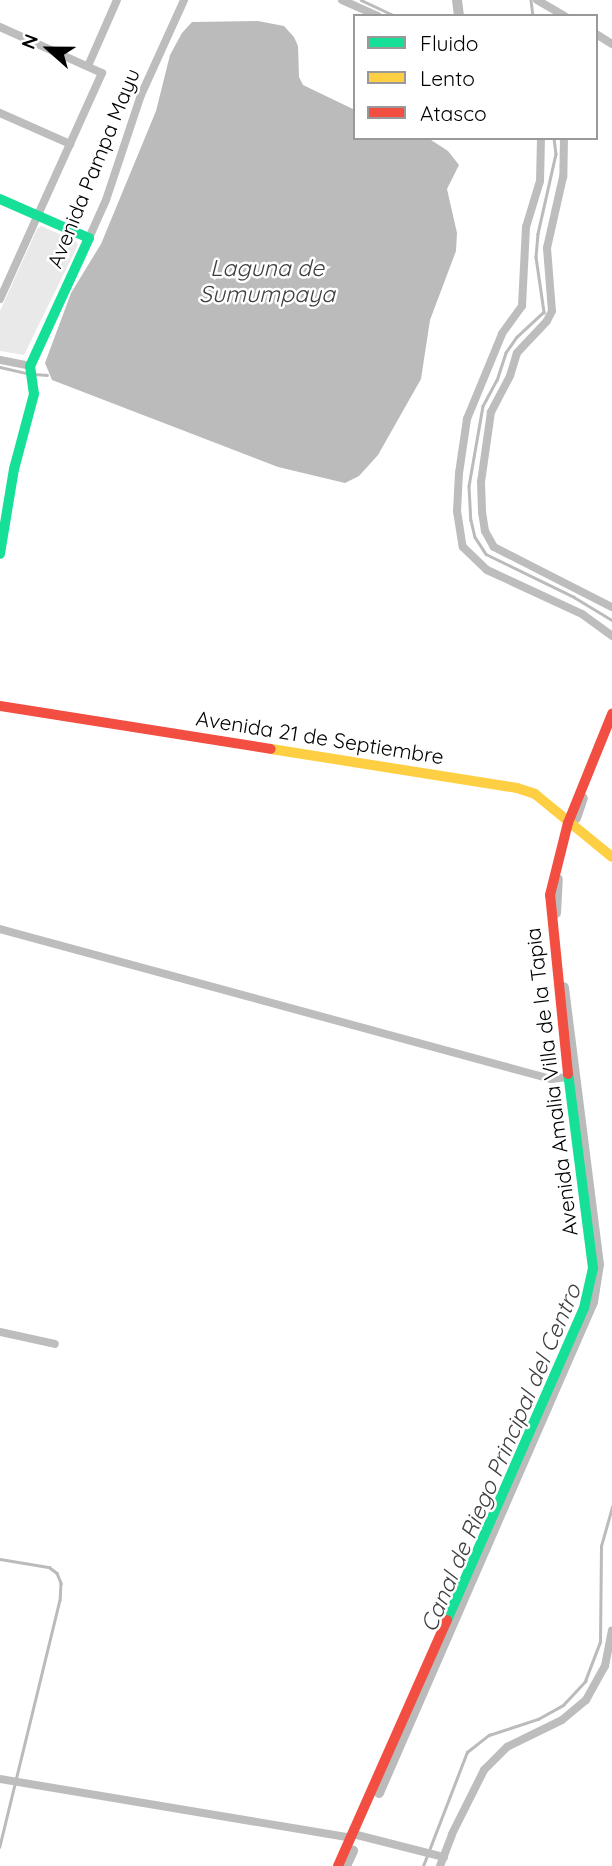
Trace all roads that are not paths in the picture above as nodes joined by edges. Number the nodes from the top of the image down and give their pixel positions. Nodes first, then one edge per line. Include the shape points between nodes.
1 (117, 0) edge
2 (184, 0) edge
3 (342, 0) edge
4 (540, 1) edge
5 (374, 14) edge
6 (562, 14) edge
7 (0, 27) edge
8 (88, 66) junction
9 (0, 113) edge
10 (542, 140) edge
11 (564, 140) edge
12 (70, 144) junction
13 (0, 199) edge
14 (37, 215) junction
15 (89, 238) junction
16 (3, 286) edge
17 (0, 299) edge
18 (0, 360) edge
19 (30, 366) junction
20 (0, 554) edge
21 (612, 607) edge
22 (612, 636) edge
23 (0, 706) edge
24 (612, 714) edge
25 (568, 823) junction
26 (612, 857) edge
27 (0, 929) edge
28 (568, 1077) junction
29 (0, 1332) edge
30 (55, 1344) dead end
31 (612, 1631) edge
32 (4, 1780) edge
33 (352, 1836) junction
34 (440, 1860) edge
35 (338, 1866) edge

1 - 8 street
2 - 15 street, Avenida Pampa Mayu via 141,95
3 - 5 street
4 - 6 street
7 - 8 street
8 - 12 street via 102,73
9 - 12 street
10 - 22 street via 540,181 526,227 523,306 502,334 467,419 457,511 463,547 487,570 582,614
11 - 21 street via 563,177 547,248 552,311 517,353 491,412 481,482 482,512 494,547
12 - 14 street
13 - 14 street
14 - 15 street
14 - 16 street
15 - 19 street, Avenida Pampa Mayu
16 - 17 street
18 - 19 street
19 - 20 street, Avenida Pampa Mayu via 34,394 14,468
23 - 25 street, Avenida 21 de Septiembre via 517,788 535,794
24 - 25 street, Avenida Amalia Villa de la Tapia
25 - 26 street, Avenida 21 de Septiembre
25 - 28 street, Avenida Amalia Villa de la Tapia via 550,895
27 - 28 street via 551,1079
28 - 33 street, Avenida Amalia Villa de la Tapia via 593,1268 584,1308
29 - 30 street
31 - 34 street via 611,1649 594,1689 562,1720 495,1758 475,1786
32 - 33 street
33 - 34 street
33 - 35 street, Avenida Amalia Villa de la Tapia

